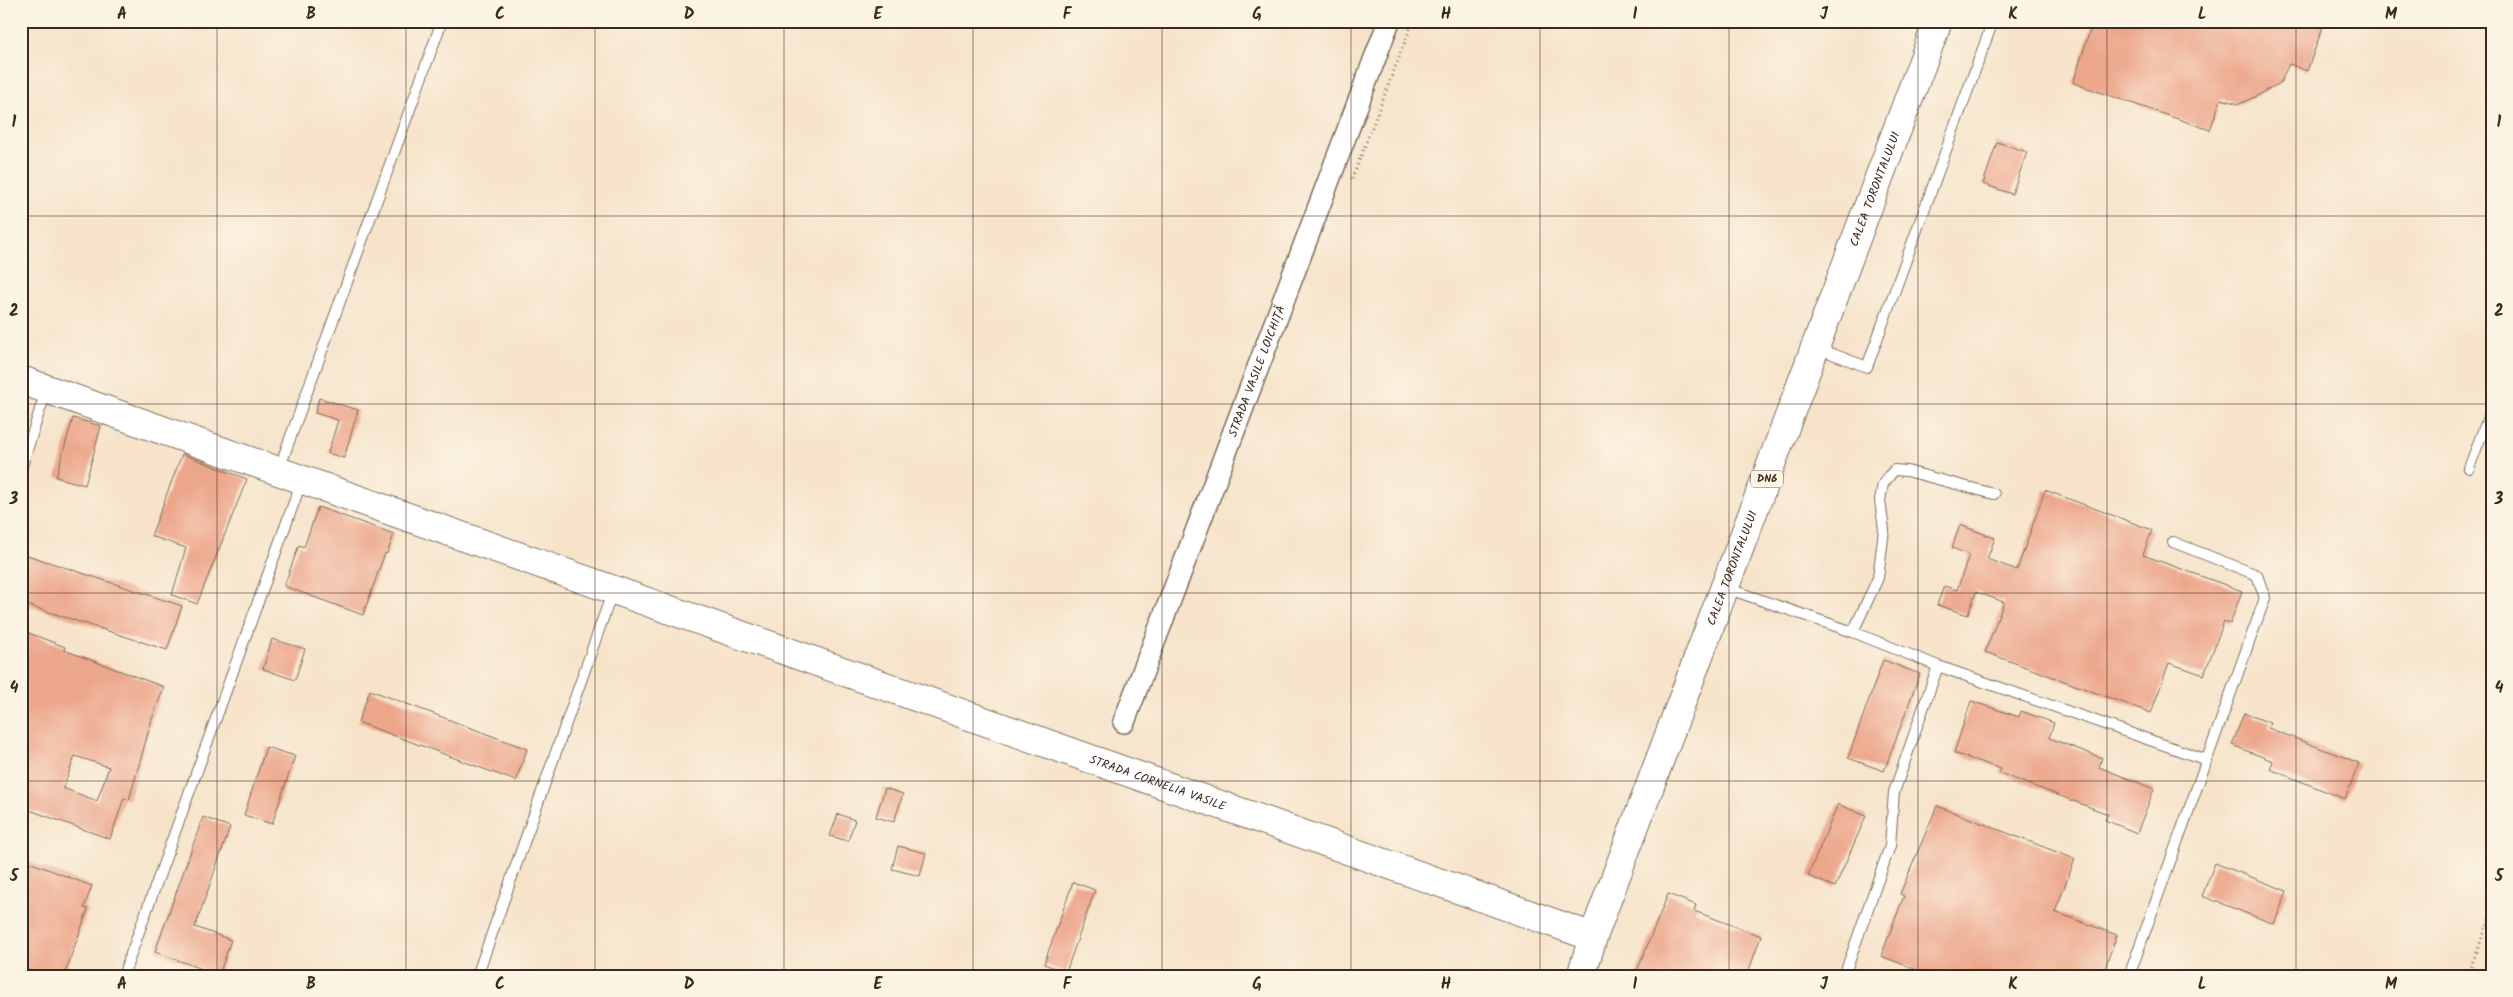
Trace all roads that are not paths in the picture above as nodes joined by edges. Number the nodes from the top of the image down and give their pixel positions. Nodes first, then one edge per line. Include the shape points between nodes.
1 (442, 21) edge
2 (1389, 21) edge
3 (1938, 21) edge
4 (1993, 21) edge
5 (1816, 348) junction
6 (34, 385) edge
7 (2492, 407) edge
8 (2469, 468) dead end
9 (21, 469) edge
10 (290, 475) junction
11 (1994, 494) dead end
12 (2174, 542) dead end
13 (1726, 588) junction
14 (613, 590) junction
15 (1852, 632) junction
16 (1938, 666) junction
17 (1124, 722) dead end
18 (2207, 760) junction
19 (1593, 937) junction
20 (123, 976) edge
21 (477, 976) edge
22 (1581, 976) edge
23 (1844, 976) edge
24 (2129, 976) edge

1 - 10 lane
2 - 17 street, STRADA VASILE LOICHIȚĂ
3 - 5 street, CALEA TORONTALULUI / DN6
4 - 5 lane via 1867,367
5 - 13 street, CALEA TORONTALULUI / DN6
6 - 9 lane
6 - 10 street, STRADA CORNELIA VASILE
7 - 8 lane
10 - 14 street, STRADA CORNELIA VASILE
10 - 20 lane
11 - 15 lane via 1894,470 1883,484 1880,500 1884,530 1878,578
12 - 18 lane via 2257,575 2265,598
13 - 15 lane
13 - 19 street, CALEA TORONTALULUI / DN6
14 - 19 street, STRADA CORNELIA VASILE
14 - 21 lane
15 - 16 lane
16 - 18 lane
16 - 23 lane via 1894,792 1890,846
18 - 24 lane
19 - 22 street, CALEA TORONTALULUI / DN6

